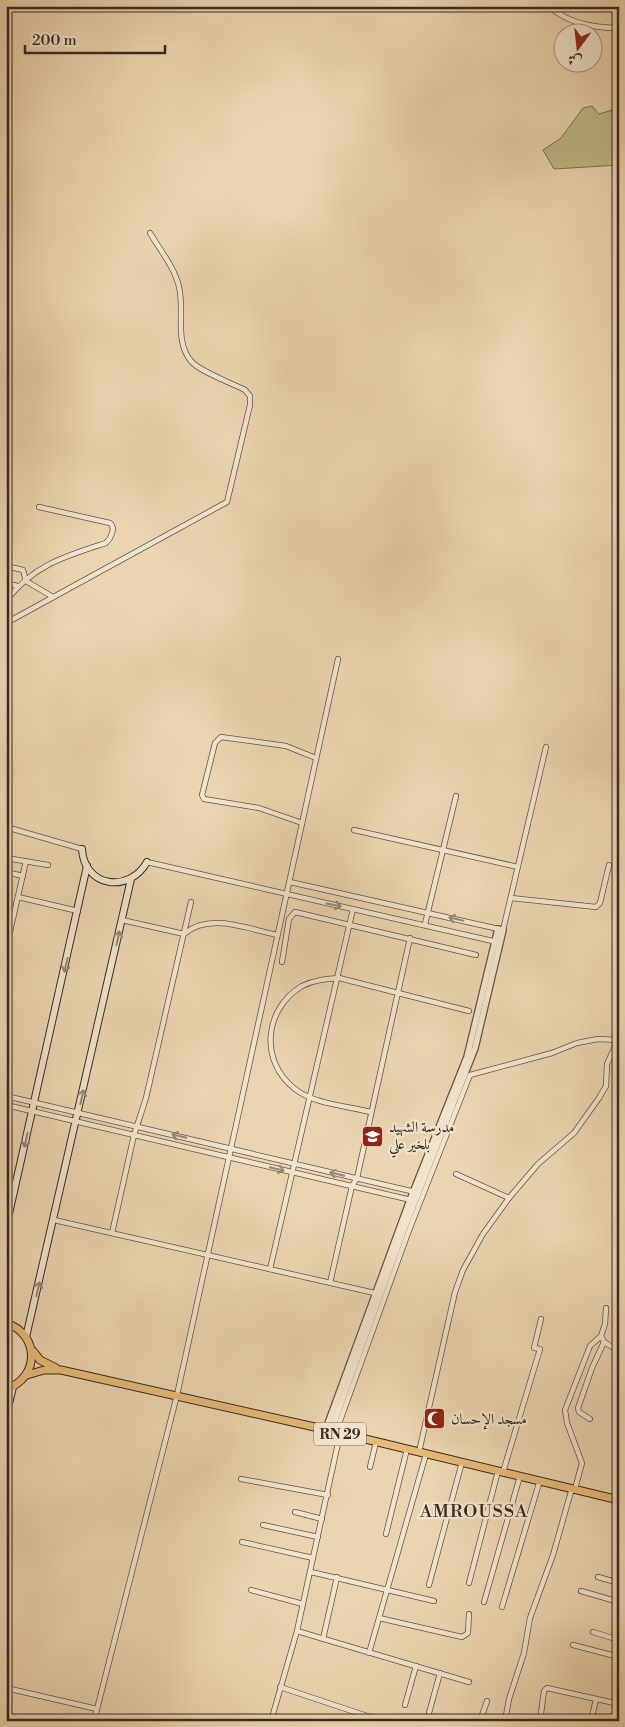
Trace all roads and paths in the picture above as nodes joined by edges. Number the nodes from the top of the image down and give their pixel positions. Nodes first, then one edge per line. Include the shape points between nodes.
1 (549, 6) edge
2 (619, 28) edge
3 (150, 233) dead end
4 (39, 507) dead end
5 (6, 566) edge
6 (26, 581) junction
7 (6, 583) edge
8 (17, 586) junction
9 (6, 590) edge
10 (12, 593) junction
11 (53, 597) junction
12 (6, 601) edge
13 (6, 623) edge
14 (338, 659) dead end
15 (546, 747) dead end
16 (316, 758) junction
17 (456, 796) dead end
18 (302, 823) junction
19 (6, 827) edge
20 (354, 830) dead end
21 (82, 849) joint
22 (442, 850) junction
23 (6, 858) edge
24 (26, 862) junction
25 (147, 862) joint
26 (48, 865) dead end
27 (609, 865) dead end
28 (86, 866) junction
29 (518, 867) junction
30 (6, 872) edge
31 (23, 876) junction
32 (131, 880) junction
33 (290, 882) junction
34 (286, 895) junction
35 (18, 897) junction
36 (511, 898) junction
37 (191, 902) dead end
38 (353, 909) junction
39 (78, 911) junction
40 (428, 912) junction
41 (122, 920) junction
42 (349, 924) junction
43 (424, 924) junction
44 (501, 929) junction
45 (184, 934) junction
46 (277, 935) junction
47 (410, 938) junction
48 (498, 942) junction
49 (6, 949) edge
50 (476, 955) dead end
51 (282, 962) dead end
52 (337, 978) junction
53 (398, 993) junction
54 (469, 1011) dead end
55 (618, 1040) edge
56 (6, 1096) edge
57 (310, 1098) junction
58 (34, 1103) junction
59 (6, 1105) edge
60 (32, 1112) junction
61 (371, 1112) junction
62 (79, 1113) junction
63 (77, 1122) junction
64 (137, 1127) junction
65 (134, 1135) junction
66 (231, 1149) junction
67 (229, 1158) junction
68 (294, 1164) junction
69 (292, 1172) junction
70 (456, 1174) dead end
71 (357, 1178) junction
72 (352, 1186) junction
73 (416, 1192) junction
74 (509, 1198) junction
75 (413, 1200) junction
76 (8, 1208) edge
77 (54, 1220) junction
78 (6, 1227) edge
79 (112, 1233) junction
80 (208, 1255) junction
81 (270, 1269) junction
82 (330, 1283) junction
83 (378, 1294) junction
84 (606, 1308) dead end
85 (542, 1319) dead end
86 (6, 1323) edge
87 (601, 1336) junction
88 (26, 1337) junction
89 (604, 1342) junction
90 (32, 1348) junction
91 (619, 1351) edge
92 (61, 1370) junction
93 (27, 1375) junction
94 (10, 1388) edge
95 (177, 1395) junction
96 (6, 1416) edge
97 (590, 1419) dead end
98 (333, 1431) junction
99 (376, 1442) junction
100 (407, 1450) junction
101 (422, 1453) junction
102 (462, 1462) junction
103 (370, 1467) dead end
104 (500, 1472) junction
105 (520, 1476) junction
106 (241, 1479) dead end
107 (540, 1480) junction
108 (574, 1489) junction
109 (328, 1495) junction
110 (619, 1500) edge
111 (295, 1512) dead end
112 (322, 1519) junction
113 (263, 1525) dead end
114 (386, 1534) dead end
115 (318, 1537) junction
116 (242, 1542) dead end
117 (313, 1558) junction
118 (310, 1572) junction
119 (337, 1577) junction
120 (598, 1577) dead end
121 (469, 1583) dead end
122 (619, 1583) edge
123 (429, 1586) dead end
124 (250, 1590) dead end
125 (386, 1590) junction
126 (580, 1591) dead end
127 (434, 1601) dead end
128 (484, 1602) dead end
129 (619, 1602) edge
130 (303, 1604) junction
131 (502, 1607) dead end
132 (469, 1614) dead end
133 (378, 1618) junction
134 (297, 1631) junction
135 (593, 1632) dead end
136 (323, 1639) junction
137 (619, 1640) edge
138 (573, 1645) dead end
139 (369, 1653) junction
140 (619, 1657) edge
141 (416, 1666) junction
142 (440, 1673) junction
143 (468, 1682) dead end
144 (280, 1686) junction
145 (6, 1688) edge
146 (596, 1698) junction
147 (487, 1701) dead end
148 (619, 1704) edge
149 (405, 1705) dead end
150 (97, 1709) junction
151 (429, 1713) dead end
152 (94, 1721) edge
153 (271, 1721) edge
154 (382, 1721) edge
155 (480, 1721) edge
156 (505, 1721) edge
157 (540, 1721) edge
158 (591, 1721) edge

1 - 2 street via 571,19 597,28
3 - 11 street via 176,277 185,353 193,363 245,390 250,396 234,480 227,502
4 - 6 street via 110,523 112,529 106,543 52,561
5 - 6 street via 23,570
6 - 8 street
6 - 11 street
7 - 8 street
8 - 10 street
9 - 10 street
10 - 12 street
11 - 13 street
14 - 16 street
15 - 29 street
16 - 18 street
16 - 18 street via 286,746 221,737 215,744 202,795 204,799 259,808
17 - 22 street
18 - 33 street
19 - 21 street
20 - 22 street
21 - 28 main road
22 - 29 street
22 - 40 street
23 - 24 street
24 - 26 street
24 - 31 street
25 - 32 main road
25 - 34 street
27 - 36 street via 596,907
28 - 32 main road via 104,880
28 - 39 main road
29 - 36 street
30 - 31 street
31 - 35 street
32 - 41 main road
33 - 34 street
33 - 40 street
34 -> 38 street
34 - 46 street
35 - 39 street
35 - 49 street
36 - 44 street
37 - 45 street
38 - 42 street
38 - 43 street
39 -> 58 main road
40 - 43 street
44 -> 40 street
41 - 45 street
62 -> 41 main road
42 - 47 street
42 - 51 street via 295,912 291,914
42 - 52 street
43 - 48 street
44 - 48 street
45 - 46 street via 198,925 214,922
45 - 64 street
46 - 66 street
47 - 50 street
47 - 53 street
48 - 73 street via 467,1058
52 - 53 street
52 - 57 street
52 - 57 street via 303,986 289,996 272,1021 270,1050 276,1065 295,1089
53 - 54 street
53 - 61 street
55 - 74 street via 608,1064 606,1086 590,1113
55 - 98 street via 577,1043 470,1075
56 - 58 street
57 - 61 street
57 - 68 street
58 - 60 main road
58 - 62 street
59 - 60 street
60 - 63 street
60 -> 76 main road
61 - 71 street
62 - 63 main road
62 - 64 street
63 - 65 street
63 - 77 main road
64 - 65 street
66 -> 64 street
65 - 67 street
65 - 79 street
66 - 67 street
66 - 68 street
67 -> 69 street
67 - 80 street
68 - 69 street
71 -> 68 street
69 - 72 street
69 - 81 street
70 - 74 street
71 - 72 street
71 - 73 street
72 - 75 street
72 - 82 street
73 - 75 street
74 - 101 street via 462,1270
75 - 83 street
76 - 78 main road
77 - 79 street
88 -> 77 main road
79 - 80 street
80 - 81 street
80 - 95 street
81 - 82 street
82 - 83 street
83 - 98 street
84 - 87 street via 606,1324
85 - 104 street via 534,1348 540,1349
86 - 88 main road, RN 29
87 - 89 street
87 - 108 street via 590,1346 565,1410 582,1463
88 - 90 main road, RN 29
89 - 91 street
89 - 97 street via 578,1408
90 - 92 main road, RN 29 via 40,1360
90 - 93 main road
92 - 93 main road, RN 29
92 - 95 main road, RN 29
93 - 94 main road, RN 29
94 - 96 main road
95 - 98 main road, RN 29
95 - 150 street
98 - 99 main road, RN 29
98 - 109 street
99 - 100 main road, RN 29
99 - 103 street
100 - 101 main road, RN 29
100 - 114 street
101 - 102 main road, RN 29
101 - 125 street
102 - 104 main road, RN 29
102 - 123 street
104 - 105 main road, RN 29
104 - 121 street
105 - 107 main road, RN 29
105 - 128 street
106 - 109 street
107 - 108 main road, RN 29
107 - 131 street
108 - 110 main road, RN 29
108 - 156 street via 530,1618
109 - 112 street
111 - 112 street
112 - 115 street
113 - 115 street
115 - 117 street
116 - 117 street
117 - 118 street
118 - 119 street
118 - 130 street
119 - 125 street
119 - 136 street
120 - 122 street
124 - 130 street
125 - 127 street
125 - 133 street
126 - 129 street
130 - 134 street
132 - 133 street via 468,1633 462,1637
133 - 139 street
134 - 136 street
134 - 144 street
135 - 137 street
136 - 139 street
138 - 140 street
139 - 141 street
141 - 142 street
141 - 149 street
142 - 143 street
142 - 151 street
144 - 153 street
144 - 154 street
145 - 150 street
146 - 148 street
146 - 157 street via 547,1688
146 - 158 street
147 - 155 street
150 - 152 street

